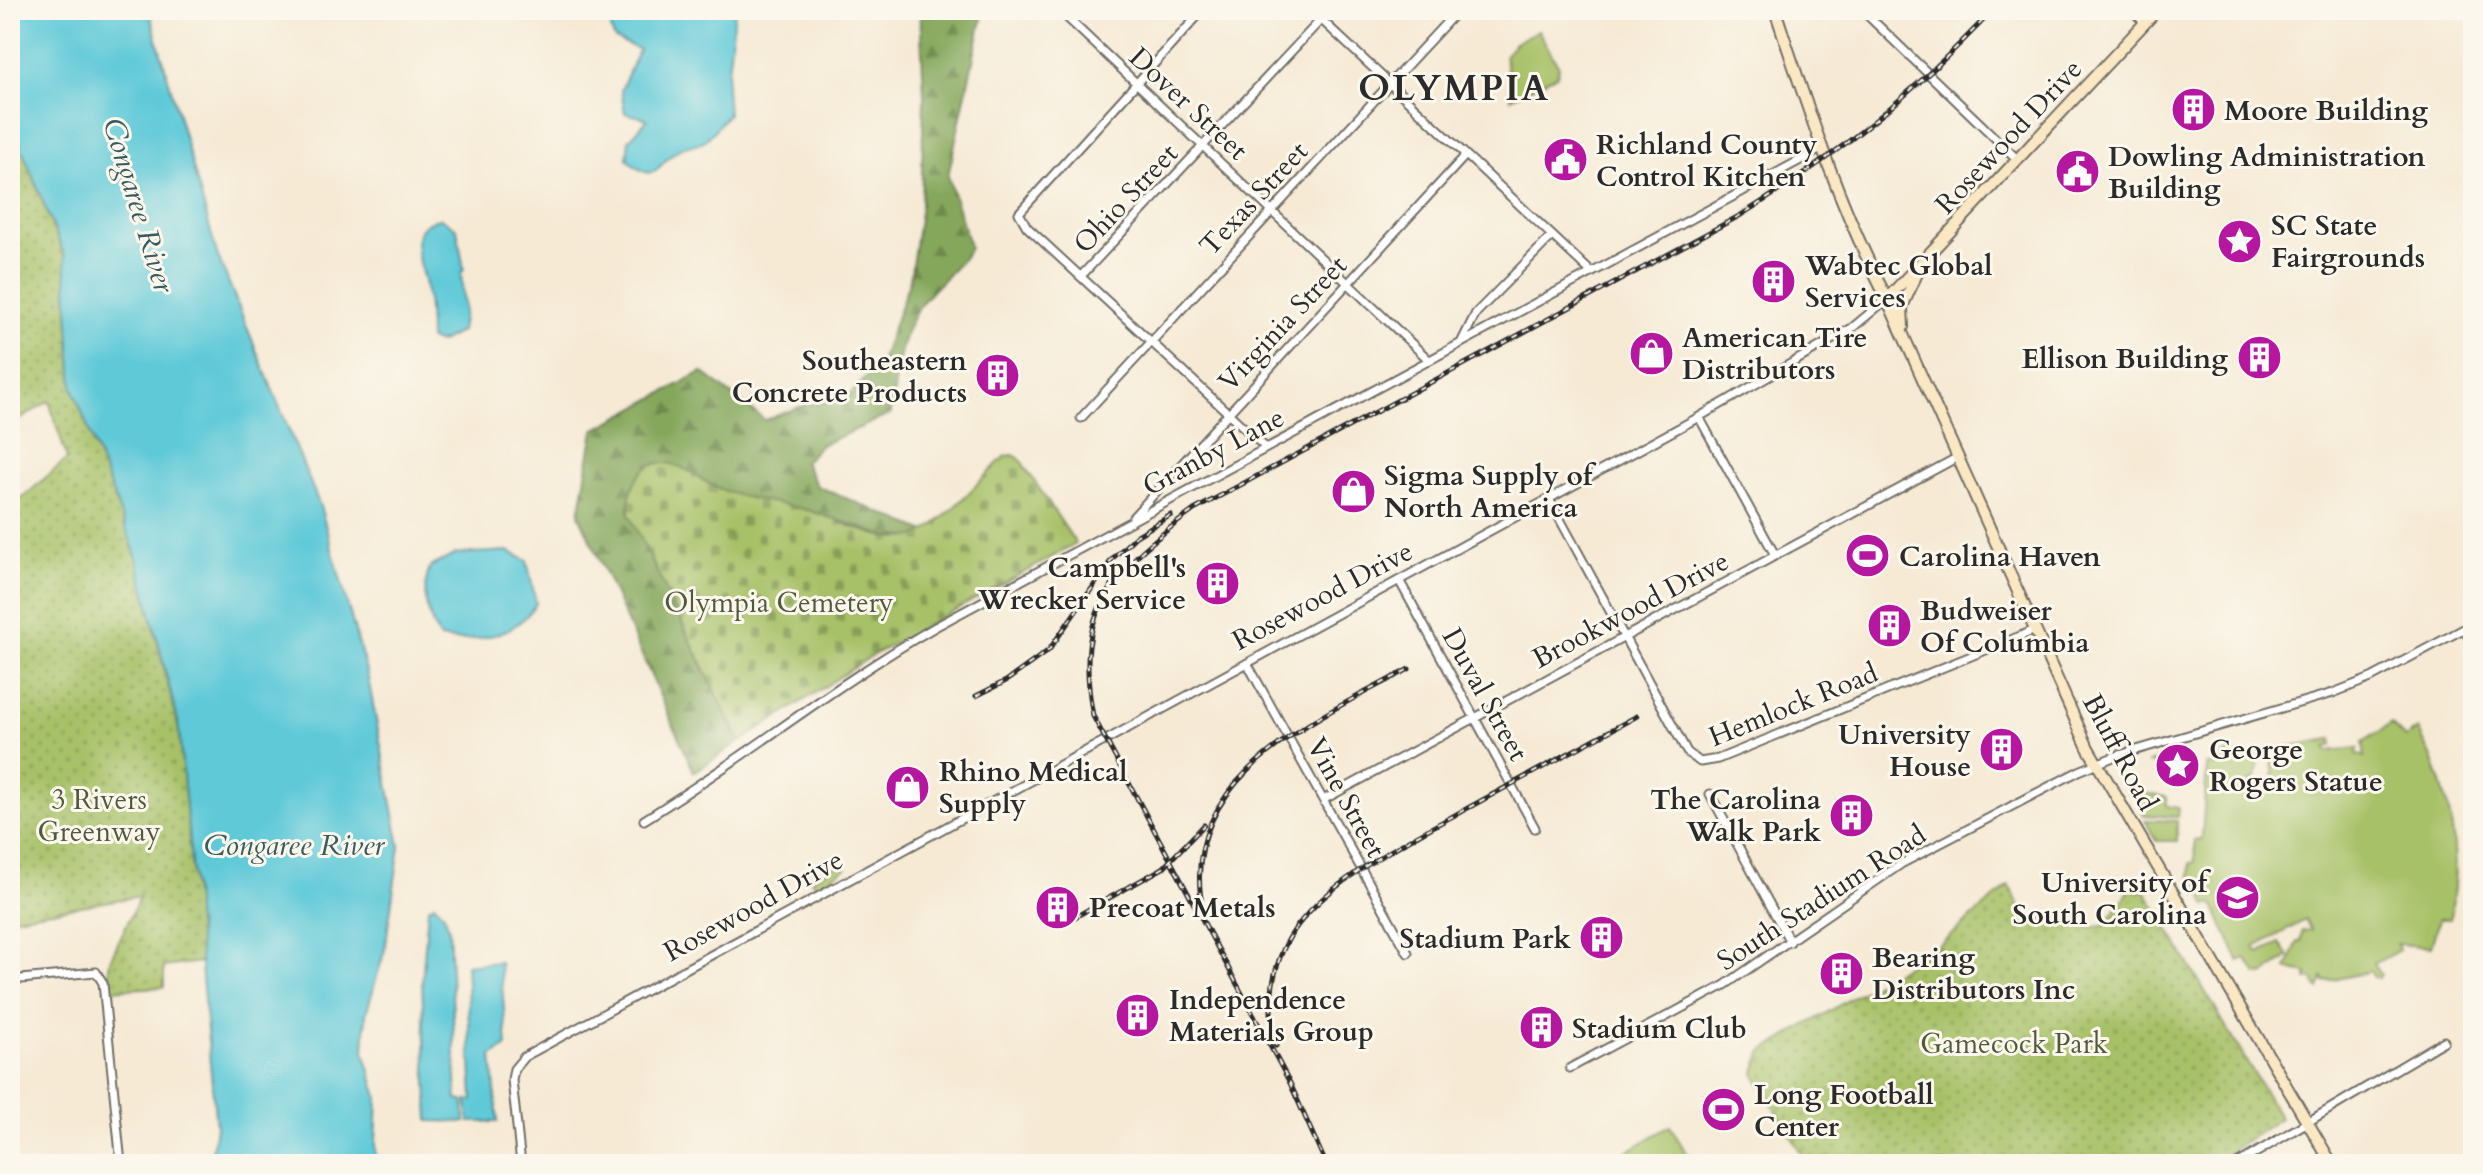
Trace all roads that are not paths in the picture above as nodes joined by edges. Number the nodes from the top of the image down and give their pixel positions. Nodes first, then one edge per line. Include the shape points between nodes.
1 (1059, 10) edge
2 (1075, 10) edge
3 (1203, 10) edge
4 (1311, 10) edge
5 (1330, 10) edge
6 (1458, 10) edge
7 (1775, 10) edge
8 (1862, 10) edge
9 (1878, 10) edge
10 (2132, 10) edge
11 (2157, 10) edge
12 (1067, 18) junction
13 (1871, 18) junction
14 (1321, 20) junction
15 (2145, 23) junction
16 (1136, 84) junction
17 (1388, 84) junction
18 (1202, 147) junction
19 (1821, 149) junction
20 (1465, 156) junction
21 (2018, 160) junction
22 (1271, 210) junction
23 (1551, 237) junction
24 (1920, 264) junction
25 (1590, 271) junction
26 (1082, 275) junction
27 (1349, 283) junction
28 (1887, 299) junction
29 (1462, 341) junction
30 (1905, 341) junction
31 (1151, 342) junction
32 (1429, 360) junction
33 (1229, 413) junction
34 (1699, 417) junction
35 (1081, 418) dead end
36 (1266, 448) junction
37 (1958, 457) junction
38 (1549, 499) junction
39 (1131, 519) junction
40 (1775, 555) junction
41 (1399, 580) junction
42 (2473, 624) edge
43 (2464, 629) junction
44 (2035, 630) junction
45 (1624, 638) junction
46 (2473, 643) edge
47 (1247, 663) junction
48 (1475, 718) junction
49 (2097, 764) junction
50 (1710, 794) dead end
51 (1323, 800) junction
52 (644, 820) dead end
53 (1535, 828) dead end
54 (1790, 942) junction
55 (1408, 953) dead end
56 (10, 980) edge
57 (2444, 1041) dead end
58 (1570, 1068) dead end
59 (2307, 1122) junction
60 (121, 1164) edge
61 (521, 1164) edge
62 (2237, 1164) edge
63 (2332, 1164) edge

1 - 12 street, Dover Street
2 - 12 street
3 - 16 street
4 - 14 street
5 - 14 street, Ohio Street
6 - 17 street, Texas Street
7 - 19 main road, Bluff Road
8 - 13 street
9 - 13 street
10 - 15 street
11 - 15 main road, Rosewood Drive
12 - 16 street, Dover Street
13 - 21 street
14 - 17 street
14 - 18 street, Ohio Street
15 - 21 main road, Rosewood Drive
16 - 18 street, Dover Street
16 - 26 street via 1019,213 1027,227
17 - 20 street
17 - 22 street, Texas Street
18 - 22 street, Dover Street
18 - 26 street, Ohio Street
19 - 25 street, Granby Lane
19 - 28 main road, Bluff Road via 1856,240
20 - 23 street
20 - 27 street, Virginia Street
21 - 24 main road, Rosewood Drive
22 - 27 street, Dover Street
22 - 31 street, Texas Street
23 - 25 street
23 - 29 street via 1476,313
24 - 28 main road, Rosewood Drive
24 - 30 main road via 1902,307
25 - 29 street, Granby Lane
26 - 31 street
27 - 32 street, Dover Street
27 - 33 street, Virginia Street
28 - 30 main road, Bluff Road
28 - 34 street, Rosewood Drive via 1852,328
29 - 32 street, Granby Lane
30 - 37 main road, Bluff Road
31 - 33 street
31 - 35 street, Texas Street
32 - 36 street, Granby Lane
33 - 36 street
33 - 39 street, Virginia Street
34 - 38 street, Rosewood Drive
34 - 40 street
36 - 39 street, Granby Lane
37 - 40 street, Brookwood Drive
37 - 44 main road, Bluff Road
38 - 41 street, Rosewood Drive
38 - 45 street
39 - 52 street, Granby Lane via 860,671
40 - 45 street, Brookwood Drive
41 - 47 street, Rosewood Drive
41 - 48 street, Duval Street
42 - 43 street, South Stadium Road
43 - 46 street
43 - 49 street, South Stadium Road via 2333,693
44 - 45 street, Hemlock Road via 1700,762 1687,752
44 - 49 main road, Bluff Road
45 - 48 street, Brookwood Drive
47 - 51 street, Vine Street
47 - 61 street, Rosewood Drive via 524,1057 512,1080
48 - 51 street, Brookwood Drive
48 - 53 street, Duval Street
49 - 54 street, South Stadium Road via 1901,864
49 - 59 main road, Bluff Road
50 - 54 street
51 - 55 street, Vine Street
54 - 58 street, South Stadium Road via 1725,985
56 - 60 street via 97,969 103,983
57 - 59 street
59 - 62 street
59 - 63 main road, Bluff Road

